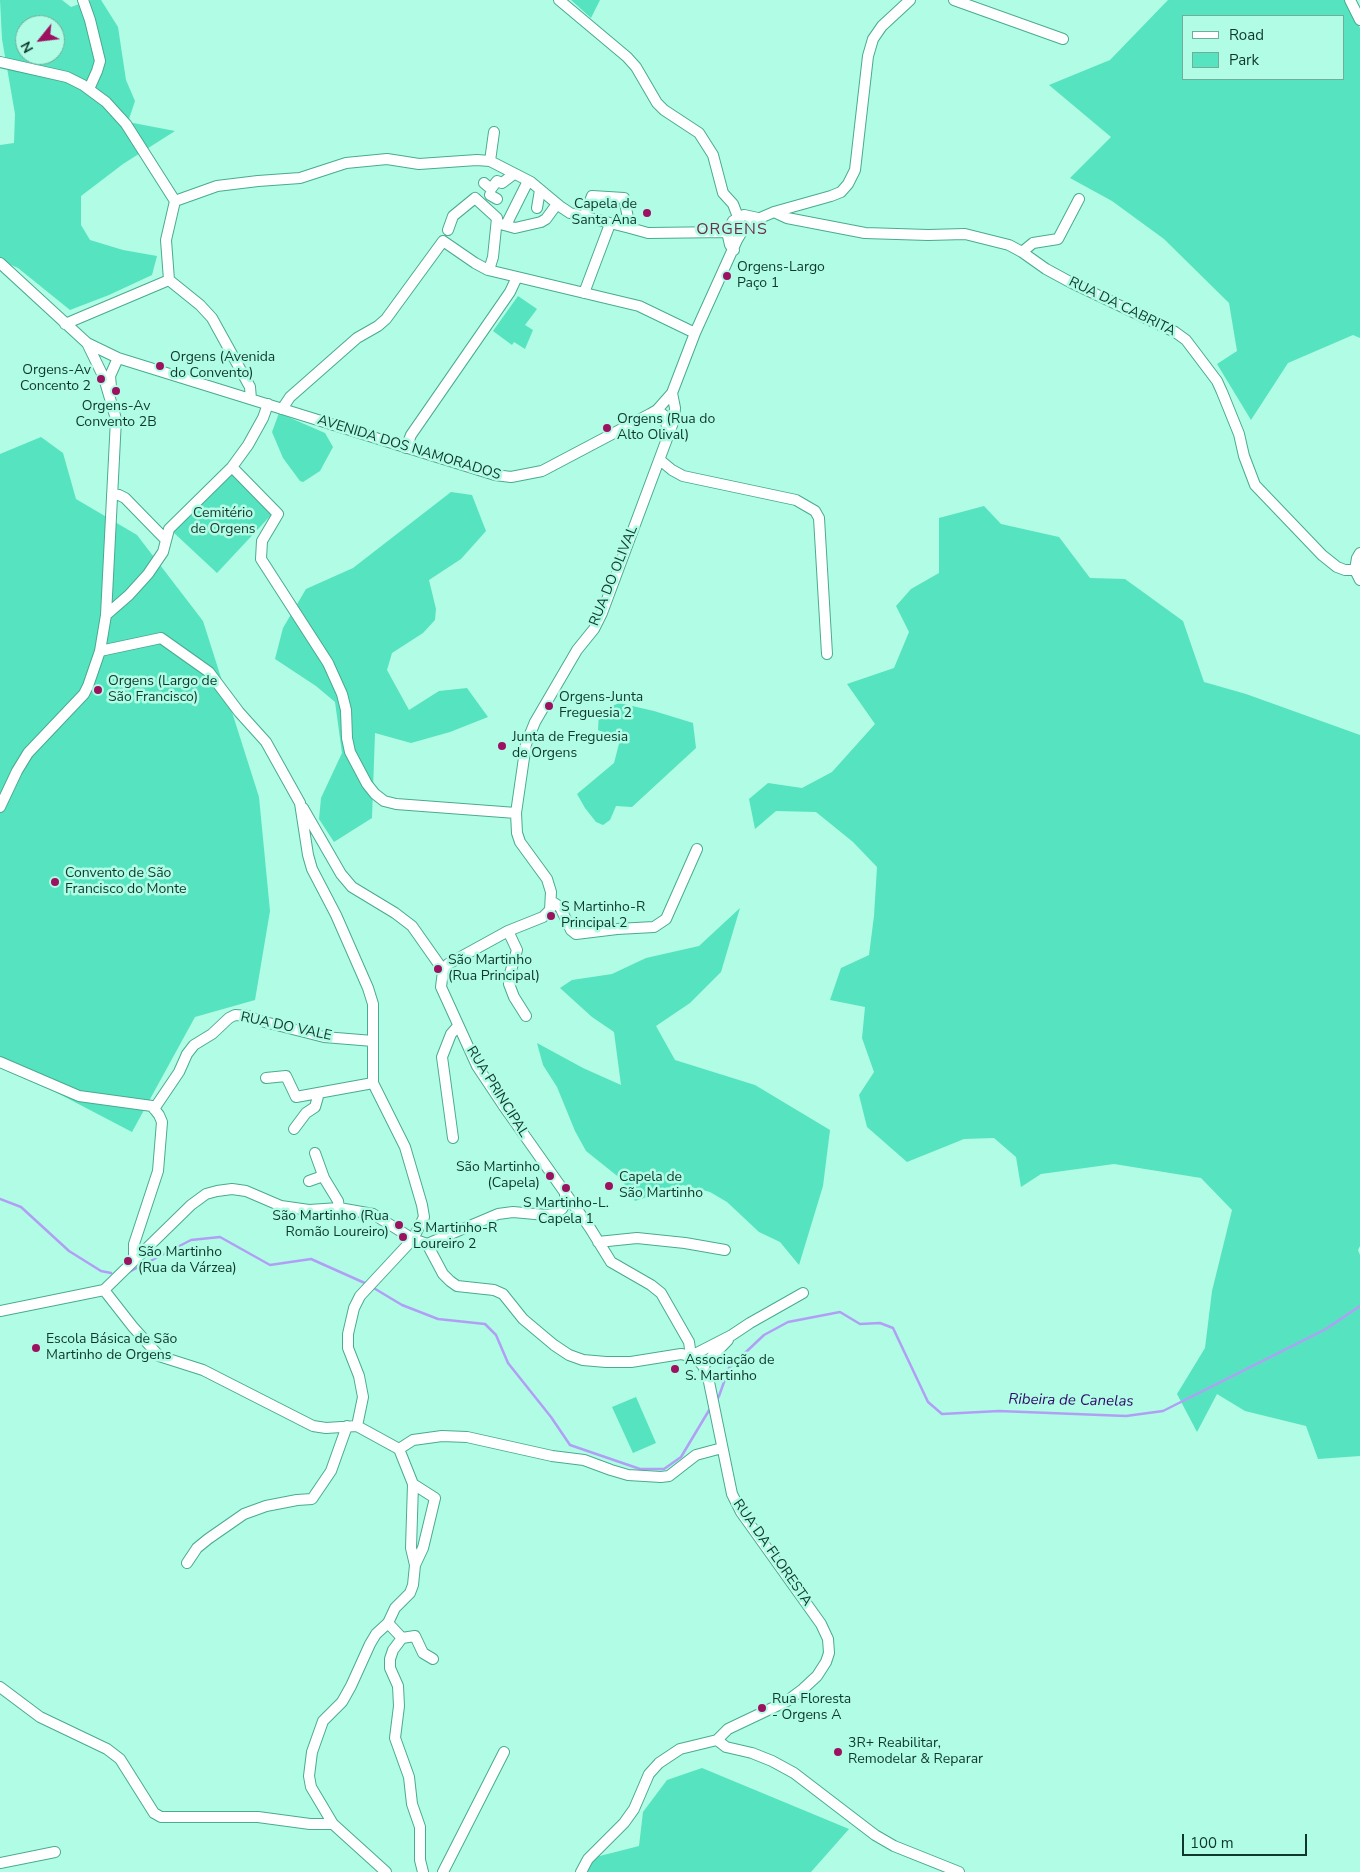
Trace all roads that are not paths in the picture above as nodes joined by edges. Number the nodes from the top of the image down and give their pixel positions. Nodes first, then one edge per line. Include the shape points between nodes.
1 (83, 0) edge
2 (559, 0) edge
3 (910, 0) edge
4 (954, 0) edge
5 (1350, 0) edge
6 (1360, 20) edge
7 (1064, 39) dead end
8 (0, 62) edge
9 (89, 89) junction
10 (494, 132) dead end
11 (490, 161) junction
12 (514, 174) junction
13 (528, 181) junction
14 (540, 190) junction
15 (1079, 199) dead end
16 (175, 202) junction
17 (557, 204) junction
18 (482, 205) junction
19 (537, 208) dead end
20 (774, 212) junction
21 (584, 217) junction
22 (738, 217) junction
23 (758, 218) junction
24 (502, 224) junction
25 (610, 224) junction
26 (630, 228) junction
27 (448, 230) dead end
28 (727, 232) junction
29 (734, 250) junction
30 (1022, 252) junction
31 (0, 264) edge
32 (489, 270) junction
33 (517, 277) junction
34 (169, 280) junction
35 (584, 293) junction
36 (65, 324) junction
37 (695, 333) junction
38 (87, 343) junction
39 (106, 353) junction
40 (118, 358) junction
41 (104, 378) junction
42 (672, 392) junction
43 (111, 398) junction
44 (251, 399) junction
45 (268, 404) junction
46 (282, 409) junction
47 (657, 410) junction
48 (668, 439) junction
49 (406, 448) junction
50 (660, 460) junction
51 (232, 467) junction
52 (112, 494) junction
53 (166, 540) junction
54 (1360, 552) edge
55 (1355, 570) junction
56 (1360, 580) edge
57 (106, 615) junction
58 (100, 651) junction
59 (827, 654) dead end
60 (300, 803) junction
61 (0, 807) edge
62 (516, 813) junction
63 (697, 849) dead end
64 (552, 900) junction
65 (508, 931) junction
66 (443, 970) junction
67 (526, 1016) dead end
68 (458, 1026) junction
69 (373, 1041) junction
70 (0, 1062) edge
71 (266, 1078) dead end
72 (373, 1083) junction
73 (319, 1093) junction
74 (154, 1109) junction
75 (294, 1130) dead end
76 (453, 1138) dead end
77 (315, 1152) dead end
78 (323, 1176) junction
79 (310, 1181) dead end
80 (565, 1192) junction
81 (339, 1208) junction
82 (412, 1239) junction
83 (598, 1242) junction
84 (427, 1244) junction
85 (725, 1250) dead end
86 (134, 1259) junction
87 (104, 1290) junction
88 (803, 1293) dead end
89 (0, 1311) edge
90 (732, 1336) junction
91 (691, 1356) junction
92 (703, 1366) junction
93 (352, 1426) junction
94 (722, 1448) junction
95 (399, 1449) junction
96 (414, 1484) junction
97 (187, 1563) dead end
98 (415, 1565) junction
99 (388, 1623) junction
100 (402, 1638) junction
101 (433, 1659) dead end
102 (0, 1687) edge
103 (717, 1740) junction
104 (504, 1752) dead end
105 (333, 1824) junction
106 (55, 1852) dead end
107 (0, 1863) edge
108 (386, 1872) edge
109 (423, 1872) edge
110 (442, 1872) edge
111 (581, 1872) edge
112 (959, 1872) edge

1 - 9 street via 100,61
2 - 22 street via 627,57 664,110 699,133 713,155 723,193 733,204
3 - 20 street, AVENIDA DOS NAMORADOS via 873,39 868,56 855,170 848,184 831,196
4 - 7 street
5 - 6 street
8 - 9 street via 67,77
9 - 16 street via 126,124
10 - 11 street
11 - 12 street
11 - 16 street via 419,164 387,159 367,160 346,163 300,178 217,186
12 - 13 street
12 - 18 street via 502,183 496,181
13 - 14 street
13 - 24 street
14 - 17 street
14 - 19 street
15 - 30 street via 1058,239 1032,243
16 - 34 street via 166,240
17 - 21 street
17 - 24 street via 544,220 515,228
18 - 24 street
18 - 27 street via 475,198 453,216
20 - 23 street, AVENIDA DOS NAMORADOS
20 - 30 street, RUA DA CABRITA via 787,218 865,233 966,234 1009,245
21 - 25 street
21 - 26 street via 592,196 624,198
22 - 23 street
22 - 28 street
23 - 29 street, AVENIDA DOS NAMORADOS via 743,230
24 - 32 street
25 - 26 street
25 - 35 street
26 - 28 street via 648,234
28 - 29 street
29 - 37 street, AVENIDA DOS NAMORADOS
30 - 55 street, RUA DA CABRITA via 1046,269 1186,340 1217,381 1255,484 1336,568
31 - 36 street, AVENIDA DOS NAMORADOS
32 - 33 street
32 - 46 street via 443,241 386,319 356,338 290,397
33 - 35 street
33 - 49 street via 510,292 411,435
34 - 36 street
34 - 44 street via 212,318 250,387
35 - 37 street via 639,306
36 - 38 street, AVENIDA DOS NAMORADOS
37 - 42 street, AVENIDA DOS NAMORADOS
38 - 39 street, AVENIDA DOS NAMORADOS
38 - 41 street
39 - 40 street, AVENIDA DOS NAMORADOS
39 - 41 street
40 - 43 street via 110,376
40 - 44 street, AVENIDA DOS NAMORADOS
41 - 43 street
42 - 47 street, AVENIDA DOS NAMORADOS
42 - 48 street, RUA DO OLIVAL via 674,420
43 - 52 street via 116,419
44 - 45 street, AVENIDA DOS NAMORADOS
45 - 46 street, AVENIDA DOS NAMORADOS
45 - 51 street via 248,446
46 - 49 street, AVENIDA DOS NAMORADOS
47 - 48 street via 665,416
47 - 49 street, AVENIDA DOS NAMORADOS via 542,471 511,477 495,476
48 - 50 street, RUA DO OLIVAL
50 - 59 street via 683,476 796,500 815,511 819,518
50 - 62 street, RUA DO OLIVAL via 602,613 534,722 526,741
51 - 53 street via 169,529
51 - 62 street via 278,514 262,541 261,559 328,663 346,710 350,752 375,794 396,804
52 - 53 street via 125,498
52 - 57 street
53 - 57 street via 163,552 148,574
54 - 55 street
55 - 56 street
57 - 58 street
58 - 60 street via 161,638 209,672 266,742
58 - 61 street via 84,694 28,752
60 - 66 street via 341,874 352,887 412,926
60 - 69 street via 312,869 336,915 373,1004
62 - 64 street, RUA DO OLIVAL via 516,833 547,879
63 - 64 street, RUA DO OLIVAL via 666,919 654,927 576,934
64 - 65 street via 550,910 543,917
65 - 66 street via 448,964
65 - 67 street via 517,950 509,984
66 - 68 street, RUA PRINCIPAL via 442,992
68 - 76 street via 451,1034 442,1057
68 - 80 street, RUA PRINCIPAL via 482,1074
69 - 72 street
69 - 74 street, RUA DO VALE via 324,1037 248,1016 235,1016 194,1045
70 - 74 street via 79,1096 152,1106
71 - 73 street via 286,1076 296,1098
72 - 73 street
72 - 82 street via 405,1148 422,1205 424,1217
73 - 75 street via 315,1107 306,1113
74 - 86 street via 162,1122 158,1171 134,1244
77 - 78 street
78 - 79 street
78 - 81 street
80 - 83 street, RUA PRINCIPAL
80 - 84 street via 565,1204 554,1214 498,1214
81 - 82 street via 373,1214
81 - 86 street via 309,1210 281,1206 246,1191 217,1191 206,1194 191,1205
82 - 84 street
82 - 93 street via 360,1296 354,1308 348,1348 363,1397
83 - 85 street via 636,1238
83 - 91 street, RUA PRINCIPAL via 611,1262 660,1293 689,1342
84 - 91 street via 442,1274 450,1281 457,1286 503,1294 524,1319 569,1355 606,1362 631,1362 681,1354
86 - 87 street
87 - 89 street
87 - 93 street via 159,1356 203,1370 313,1426
88 - 90 street via 750,1322
90 - 91 street
90 - 92 street
91 - 92 street
92 - 94 street, RUA DA FLORESTA
93 - 95 street
93 - 97 street via 331,1471 312,1499 266,1506 244,1514 197,1548
94 - 95 street via 696,1456 669,1476 661,1477 628,1475 584,1460 467,1437 413,1440
94 - 103 street, RUA DA FLORESTA via 732,1494 741,1512 821,1624 828,1639 829,1653 817,1676 803,1689 787,1701 728,1729
95 - 96 street
96 - 98 street via 411,1548
96 - 98 street via 435,1498 423,1548
98 - 99 street via 414,1585 395,1608
99 - 100 street
99 - 105 street via 370,1644 342,1702 323,1721 312,1752 311,1787
100 - 101 street via 416,1636 423,1653
100 - 109 street via 390,1659 390,1668 398,1686 399,1706 394,1738 409,1777 412,1804 420,1827
102 - 105 street via 40,1717 107,1749 120,1759 154,1813 161,1817 258,1817
103 - 111 street via 680,1749 659,1763 624,1823 588,1859
103 - 112 street via 726,1747 752,1753 794,1773 894,1846
104 - 110 street
105 - 108 street
106 - 107 street

